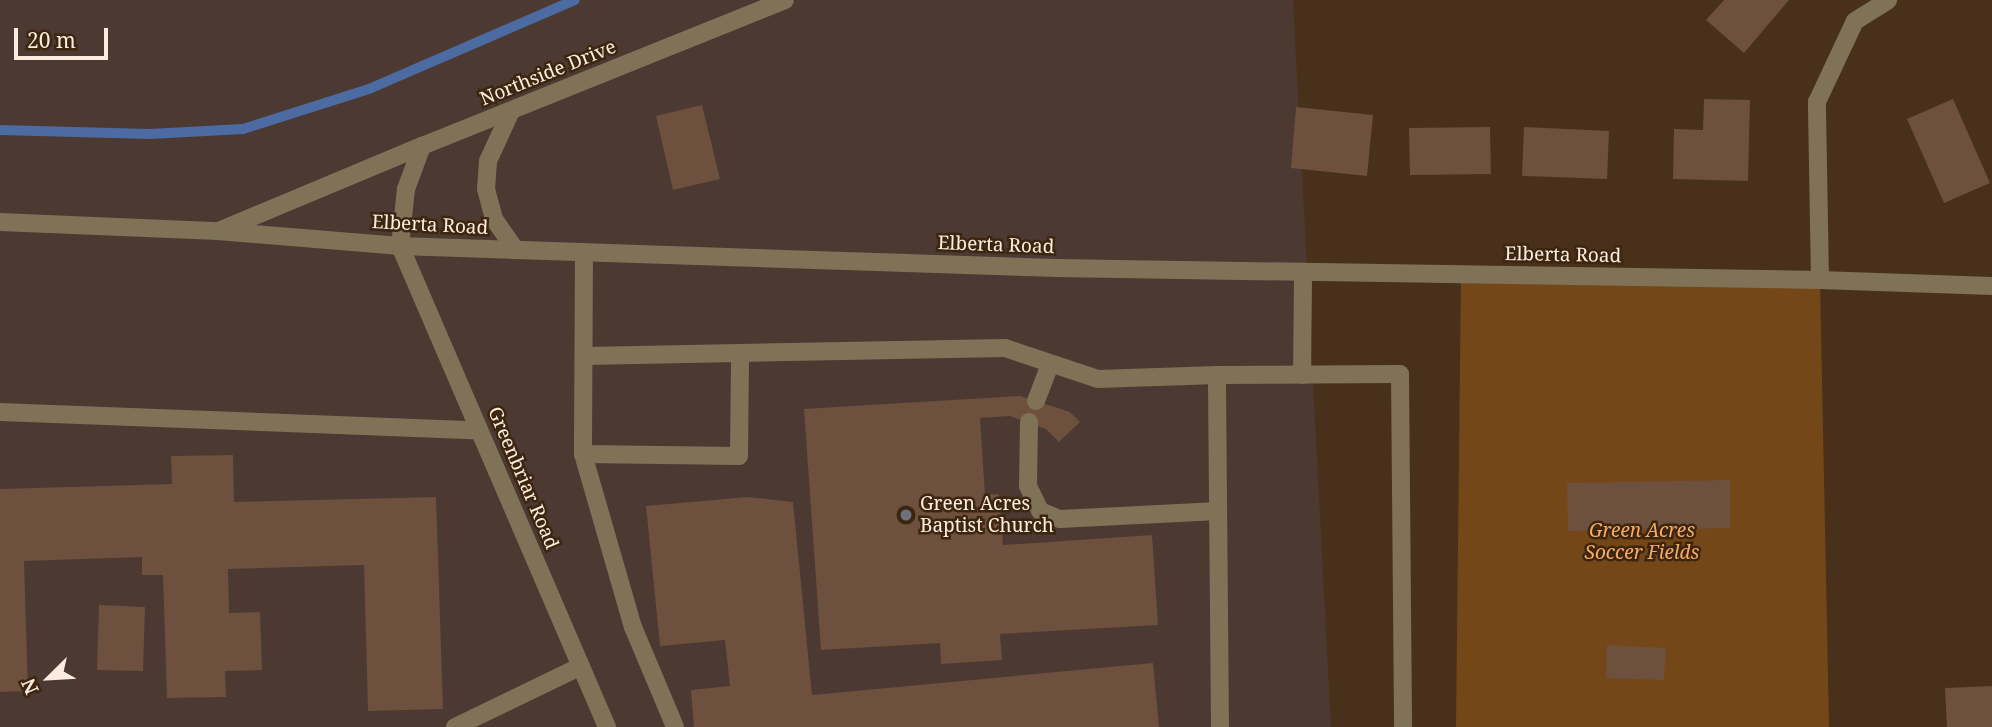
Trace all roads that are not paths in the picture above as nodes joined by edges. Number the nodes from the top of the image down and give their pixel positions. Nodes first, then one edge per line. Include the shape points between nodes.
1 (785, 0) edge
2 (1888, 0) edge
3 (511, 110) junction
4 (422, 146) junction
5 (0, 222) edge
6 (218, 232) junction
7 (400, 246) junction
8 (516, 250) junction
9 (584, 252) junction
10 (1303, 272) junction
11 (1819, 280) junction
12 (1992, 286) edge
13 (740, 355) junction
14 (585, 356) junction
15 (1050, 365) junction
16 (1302, 374) junction
17 (1217, 375) junction
18 (1036, 401) dead end
19 (0, 412) edge
20 (1029, 422) dead end
21 (479, 430) junction
22 (583, 454) junction
23 (1218, 511) junction
24 (581, 666) junction
25 (455, 727) edge
26 (607, 727) edge
27 (676, 727) edge
28 (1220, 727) edge
29 (1403, 727) edge

1 - 3 street, Northside Drive
2 - 11 street via 1855,21 1817,102
3 - 4 street, Northside Drive
3 - 8 street via 488,161 486,189 494,219
4 - 6 street, Northside Drive
4 - 7 street via 406,189
5 - 6 street, Elberta Road
6 - 7 street, Elberta Road
7 - 8 street, Elberta Road
7 - 21 street, Greenbriar Road
8 - 9 street, Elberta Road
9 - 10 street, Elberta Road
9 - 14 street
10 - 11 street, Elberta Road
10 - 16 street
11 - 12 street, Elberta Road
13 - 14 street
13 - 15 street via 1005,348
13 - 22 street via 739,456
14 - 22 street
15 - 17 street via 1098,379
15 - 18 street
16 - 17 street
16 - 29 street via 1400,374
17 - 23 street
19 - 21 street
20 - 23 street via 1028,486 1040,511 1060,519
21 - 24 street, Greenbriar Road
22 - 27 street via 633,626
23 - 28 street
24 - 25 street
24 - 26 street, Greenbriar Road

